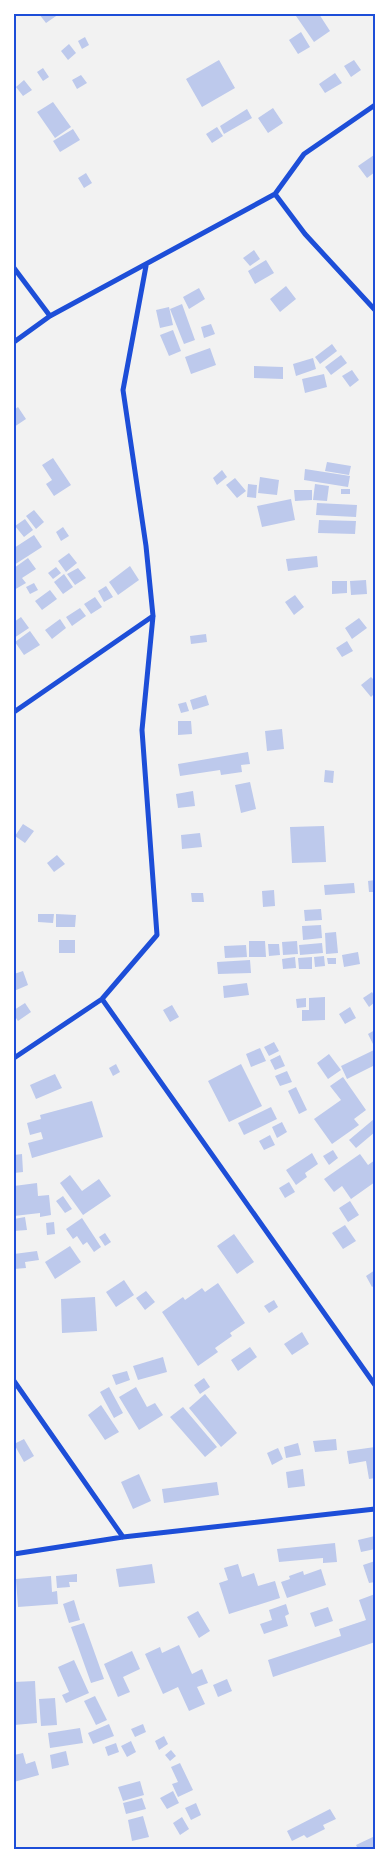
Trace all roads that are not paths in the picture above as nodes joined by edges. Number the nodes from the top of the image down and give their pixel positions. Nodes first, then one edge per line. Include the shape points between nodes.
1 (375, 105) edge
2 (275, 194) junction
3 (146, 266) junction
4 (14, 268) edge
5 (375, 310) edge
6 (50, 316) junction
7 (14, 342) edge
8 (153, 616) junction
9 (14, 712) edge
10 (102, 999) junction
11 (14, 1058) edge
12 (14, 1381) edge
13 (375, 1385) edge
14 (375, 1508) edge
15 (123, 1537) junction
16 (14, 1554) edge

1 - 2 street via 304,154
2 - 3 street
2 - 5 street via 305,234
3 - 6 street
3 - 8 street via 123,390
4 - 6 street
6 - 7 street
8 - 9 street
8 - 10 street via 142,730 157,935
10 - 11 street
10 - 13 street
12 - 15 street
14 - 15 street
15 - 16 street

